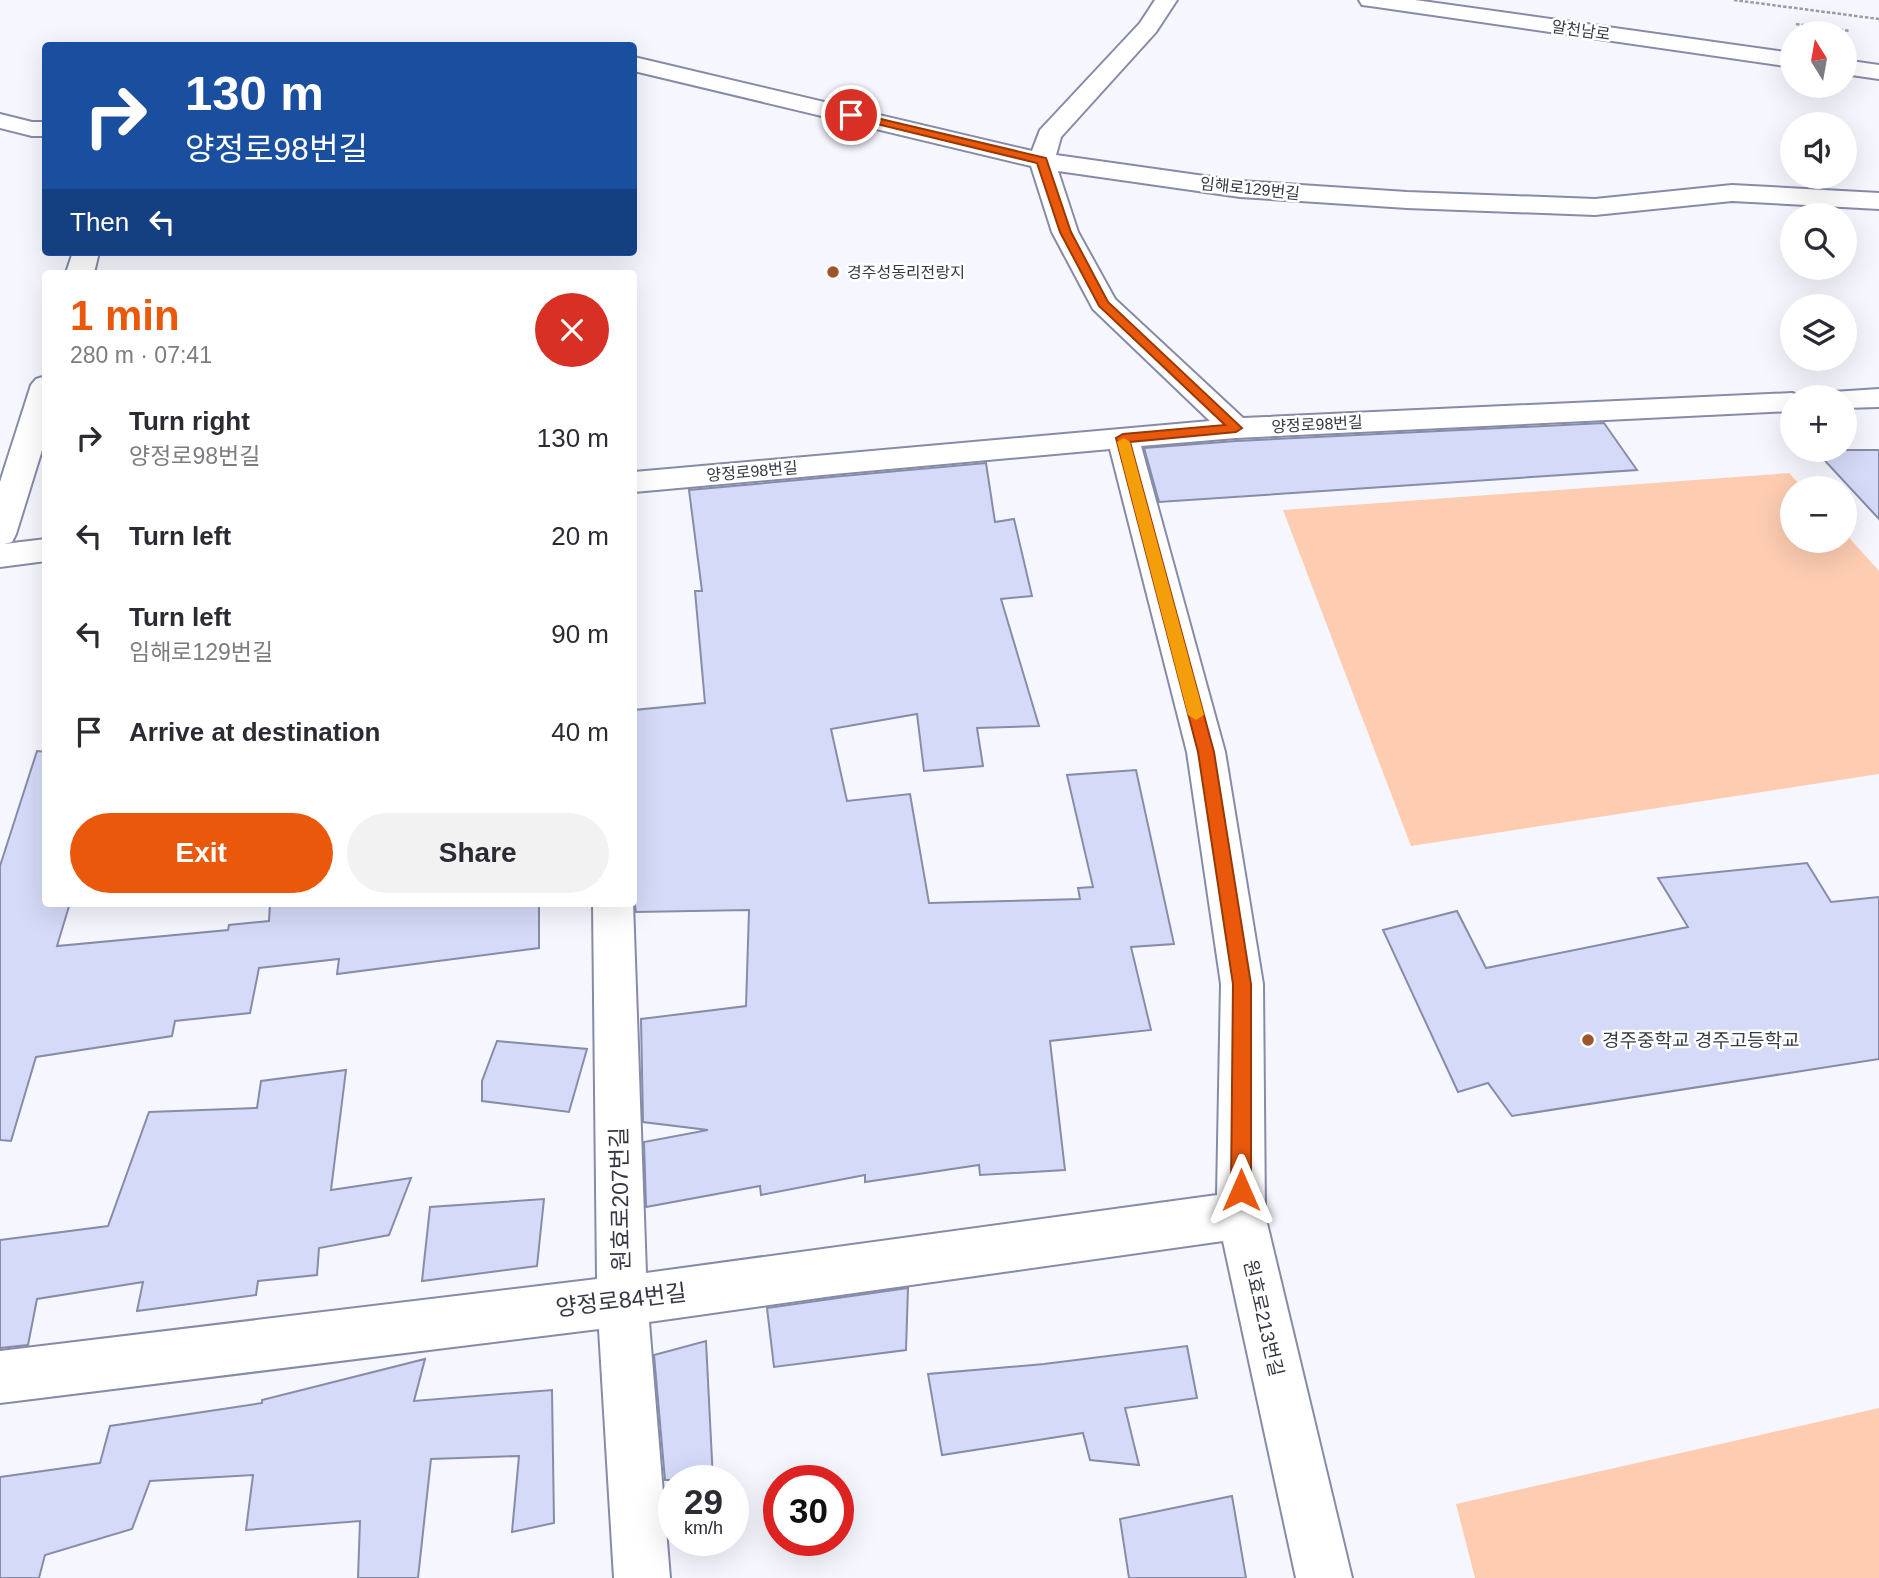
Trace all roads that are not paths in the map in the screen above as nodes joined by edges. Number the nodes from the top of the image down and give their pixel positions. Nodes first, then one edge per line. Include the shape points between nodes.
1 (1166, 0) edge
2 (1370, 0) edge
3 (1780, 58) edge
4 (637, 65) edge
5 (1857, 69) edge
6 (1879, 72) edge
7 (0, 121) edge
8 (42, 129) edge
9 (1042, 161) junction
10 (1879, 201) edge
11 (42, 398) edge
12 (1879, 398) edge
13 (1857, 399) edge
14 (1780, 403) edge
15 (1236, 428) junction
16 (1123, 438) junction
17 (637, 482) edge
18 (0, 534) edge
19 (42, 550) edge
20 (0, 555) edge
21 (612, 907) edge
22 (1241, 1215) junction
23 (622, 1301) junction
24 (0, 1377) edge
25 (642, 1578) edge
26 (1324, 1578) edge

1 - 9 street via 1148,27 1049,135
2 - 3 street, 알천남로
4 - 9 street, 임해로129번길
5 - 6 street
7 - 8 street
9 - 10 street, 임해로129번길 via 1240,189 1407,200 1595,207 1732,193
9 - 15 street via 1065,232 1103,303
11 - 18 street
12 - 13 street
14 - 15 street, 양정로98번길
15 - 16 street, 양정로98번길
16 - 17 street, 양정로98번길
16 - 22 street, 원효로213번길 via 1206,752 1242,984
19 - 20 street
21 - 23 street, 원효로207번길
22 - 23 street, 양정로84번길
22 - 26 street, 원효로213번길
23 - 24 street, 양정로84번길
23 - 25 street, 원효로207번길

